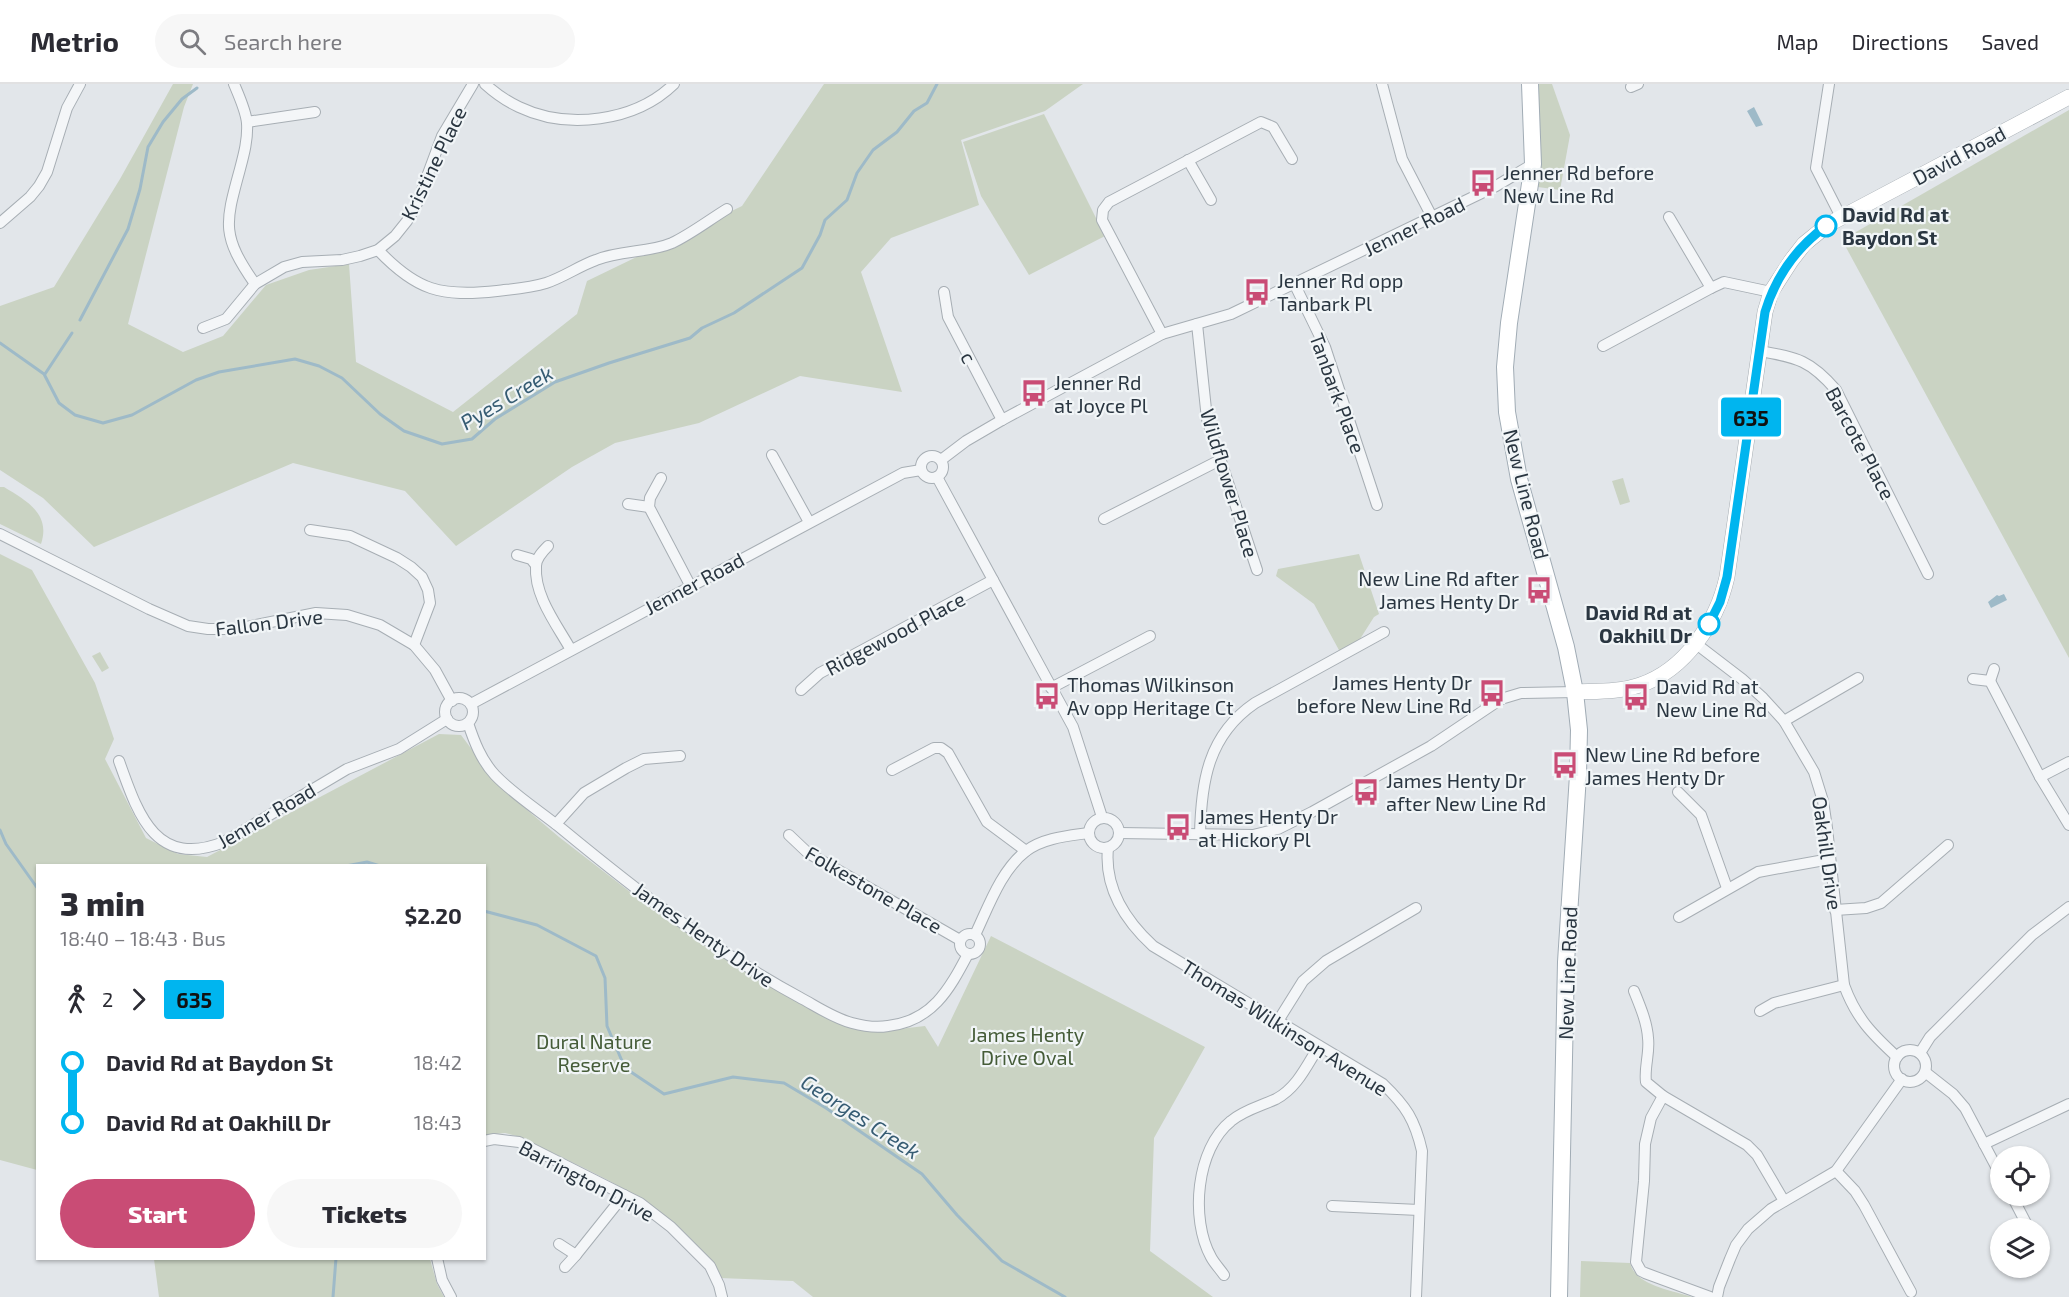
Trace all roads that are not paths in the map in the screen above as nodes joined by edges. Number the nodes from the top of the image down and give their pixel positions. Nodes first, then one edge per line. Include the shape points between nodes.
1 (80, 84) edge
2 (234, 84) edge
3 (473, 84) edge
4 (484, 84) edge
5 (674, 84) edge
6 (1382, 84) edge
7 (1530, 84) edge
8 (1829, 84) edge
9 (2069, 96) edge
10 (315, 112) dead end
11 (247, 122) junction
12 (1292, 159) dead end
13 (1188, 160) junction
14 (1533, 164) junction
15 (1211, 200) dead end
16 (727, 209) dead end
17 (1432, 217) junction
18 (1669, 217) dead end
19 (1841, 217) junction
20 (0, 223) edge
21 (378, 250) junction
22 (255, 284) junction
23 (1294, 284) junction
24 (1711, 288) junction
25 (944, 292) dead end
26 (1771, 292) junction
27 (1197, 324) junction
28 (203, 328) dead end
29 (1162, 334) junction
30 (1603, 346) dead end
31 (1760, 351) junction
32 (1002, 420) junction
33 (772, 455) dead end
34 (941, 460) junction
35 (1220, 460) junction
36 (921, 470) junction
37 (937, 477) junction
38 (661, 478) dead end
39 (628, 504) dead end
40 (1377, 505) dead end
41 (649, 507) junction
42 (1104, 519) dead end
43 (809, 522) junction
44 (310, 530) dead end
45 (0, 534) edge
46 (548, 546) dead end
47 (517, 555) dead end
48 (535, 564) junction
49 (1257, 570) dead end
50 (1928, 574) dead end
51 (993, 580) junction
52 (690, 585) junction
53 (1384, 632) dead end
54 (1150, 636) dead end
55 (1695, 644) junction
56 (414, 645) junction
57 (571, 650) junction
58 (1994, 669) dead end
59 (1858, 678) dead end
60 (1973, 679) dead end
61 (1990, 681) junction
62 (1051, 688) junction
63 (801, 690) dead end
64 (1575, 692) junction
65 (452, 700) junction
66 (471, 704) junction
67 (447, 719) junction
68 (1784, 721) junction
69 (468, 723) junction
70 (680, 756) dead end
71 (119, 761) dead end
72 (2069, 762) edge
73 (892, 770) dead end
74 (2040, 777) junction
75 (1678, 792) dead end
76 (1102, 817) junction
77 (556, 824) junction
78 (2069, 825) edge
79 (1088, 833) junction
80 (1119, 833) junction
81 (789, 835) dead end
82 (1200, 835) junction
83 (1948, 845) dead end
84 (1108, 848) junction
85 (1026, 851) junction
86 (1830, 859) junction
87 (1727, 888) junction
88 (2069, 907) edge
89 (1416, 908) dead end
90 (1835, 910) junction
91 (1679, 916) dead end
92 (975, 935) junction
93 (960, 940) junction
94 (968, 954) junction
95 (1844, 985) junction
96 (1634, 991) dead end
97 (1760, 1011) dead end
98 (1278, 1021) junction
99 (1319, 1046) junction
100 (1920, 1053) junction
101 (1897, 1057) junction
102 (1925, 1072) junction
103 (1902, 1079) junction
104 (1663, 1096) junction
105 (2069, 1104) edge
106 (486, 1141) edge
107 (1984, 1144) junction
108 (1990, 1155) edge
109 (1836, 1171) junction
110 (624, 1195) junction
111 (1784, 1201) junction
112 (1332, 1206) dead end
113 (1419, 1210) junction
114 (559, 1244) dead end
115 (576, 1255) junction
116 (437, 1260) edge
117 (566, 1268) dead end
118 (1224, 1275) dead end
119 (1911, 1292) dead end
120 (451, 1297) edge
121 (722, 1297) edge
122 (1416, 1297) edge
123 (1559, 1297) edge
124 (1710, 1297) edge
125 (1717, 1297) edge

1 - 20 street via 67,108 39,186
2 - 11 street
3 - 21 street, Kristine Place via 442,136 416,206 395,236
4 - 5 street via 519,107 536,113 588,120 633,110
6 - 17 street via 1402,159
7 - 14 main road, New Line Road
8 - 19 street via 1816,168
9 - 19 street, David Road
10 - 11 street
11 - 22 street via 246,149 228,224 231,244
12 - 13 street via 1273,128 1261,122
13 - 15 street
13 - 29 street via 1109,202 1103,210 1102,220
14 - 17 street, Jenner Road
14 - 64 main road, New Line Road via 1509,323 1505,367 1507,412 1519,479 1550,582
16 - 21 street via 672,243 598,259 547,283 528,287 455,294 433,290 394,267
17 - 23 street, Jenner Road
18 - 24 street
19 - 26 street, David Road via 1804,244
21 - 22 street, Kristine Place via 342,260 302,262 284,267
22 - 28 street, Kristine Place via 226,318
23 - 27 street, Jenner Road via 1231,314
23 - 40 street, Tanbark Place via 1324,347
24 - 26 street via 1724,282
24 - 30 street
25 - 32 street, c via 948,317
26 - 31 street, David Road
27 - 29 street, Jenner Road
27 - 35 street, Wildflower Place via 1207,419
29 - 32 street, Jenner Road
31 - 50 street, Barcote Place via 1806,362 1836,390
31 - 55 street, David Road via 1726,584 1714,616
32 - 34 street, Jenner Road
33 - 43 street
34 - 36 street via 927,457
34 - 37 street via 944,470
35 - 42 street
35 - 49 street, Wildflower Place
36 - 37 street via 929,478
36 - 43 street, Jenner Road via 903,473
37 - 51 street
38 - 41 street
39 - 41 street
41 - 52 street
43 - 52 street, Jenner Road
44 - 56 street via 350,536 397,558 422,577 430,603
45 - 56 street, Fallon Drive via 188,626 236,629 316,613 347,615 381,625
46 - 48 street
47 - 48 street
48 - 57 street via 542,600
51 - 62 street
51 - 63 street, Ridgewood Place via 820,673
52 - 57 street, Jenner Road
53 - 82 street via 1239,714 1226,729 1209,766 1202,794
54 - 62 street
55 - 64 street, David Road via 1670,669 1649,682 1616,690
55 - 68 street, Oakhill Drive via 1742,679
56 - 65 street, Fallon Drive via 435,670
57 - 66 street, Jenner Road
58 - 61 street
59 - 68 street
60 - 61 street
61 - 74 street
62 - 76 street via 1073,727
64 - 82 street via 1521,693 1501,699 1431,746 1278,828 1253,835
64 - 123 main road, New Line Road via 1578,775 1566,962
65 - 66 street via 464,699
65 - 67 street via 446,707
66 - 69 street
67 - 69 street via 459,726
67 - 71 street, Jenner Road via 399,749 347,768 206,849 176,848 156,835 139,811
68 - 86 street, Oakhill Drive via 1814,772 1823,801
69 - 77 street, James Henty Drive via 475,743 495,775
70 - 77 street via 644,759 626,768 584,793
72 - 74 street
73 - 85 street via 941,748 948,753 987,822
74 - 78 street
75 - 87 street via 1701,816
76 - 79 street via 1094,821
76 - 80 street via 1112,820
77 - 94 street, James Henty Drive via 727,953 776,984 852,1023 888,1026 927,1011 950,987
79 - 84 street via 1094,845
79 - 85 street via 1044,842
80 - 82 street
80 - 84 street via 1116,843
81 - 93 street, Folkestone Place via 808,853
83 - 90 street via 1881,903
84 - 98 street, Thomas Wilkinson Avenue via 1110,881 1134,928 1153,946
85 - 92 street via 999,886
86 - 87 street via 1758,872
86 - 90 street, Oakhill Drive
87 - 91 street
88 - 100 street via 2032,935 1930,1037
89 - 98 street via 1326,961 1303,981
90 - 95 street, Oakhill Drive
92 - 93 street via 965,935
92 - 94 street via 979,949
93 - 94 street via 961,948
95 - 97 street via 1774,1003
95 - 101 street, Oakhill Drive via 1860,1020
96 - 104 street via 1648,1037 1646,1082
98 - 99 street, Thomas Wilkinson Avenue
99 - 113 street, Thomas Wilkinson Avenue via 1383,1084 1410,1113 1422,1150
99 - 118 street via 1289,1090 1229,1122 1209,1151 1197,1199 1210,1257
100 - 101 street via 1910,1050
100 - 102 street via 1926,1064
101 - 103 street via 1896,1071
102 - 103 street via 1917,1080
102 - 107 street via 1965,1108
103 - 109 street
104 - 111 street via 1747,1145
104 - 124 street via 1645,1144 1636,1262 1645,1273
105 - 107 street
106 - 110 street, Barrington Drive via 519,1142
107 - 108 street
109 - 111 street
109 - 119 street via 1864,1205
110 - 115 street
110 - 121 street, Barrington Drive via 657,1214 692,1247 710,1266
111 - 125 street via 1759,1218 1736,1245
112 - 113 street
113 - 122 street, Thomas Wilkinson Avenue
114 - 115 street
115 - 117 street
116 - 120 street

